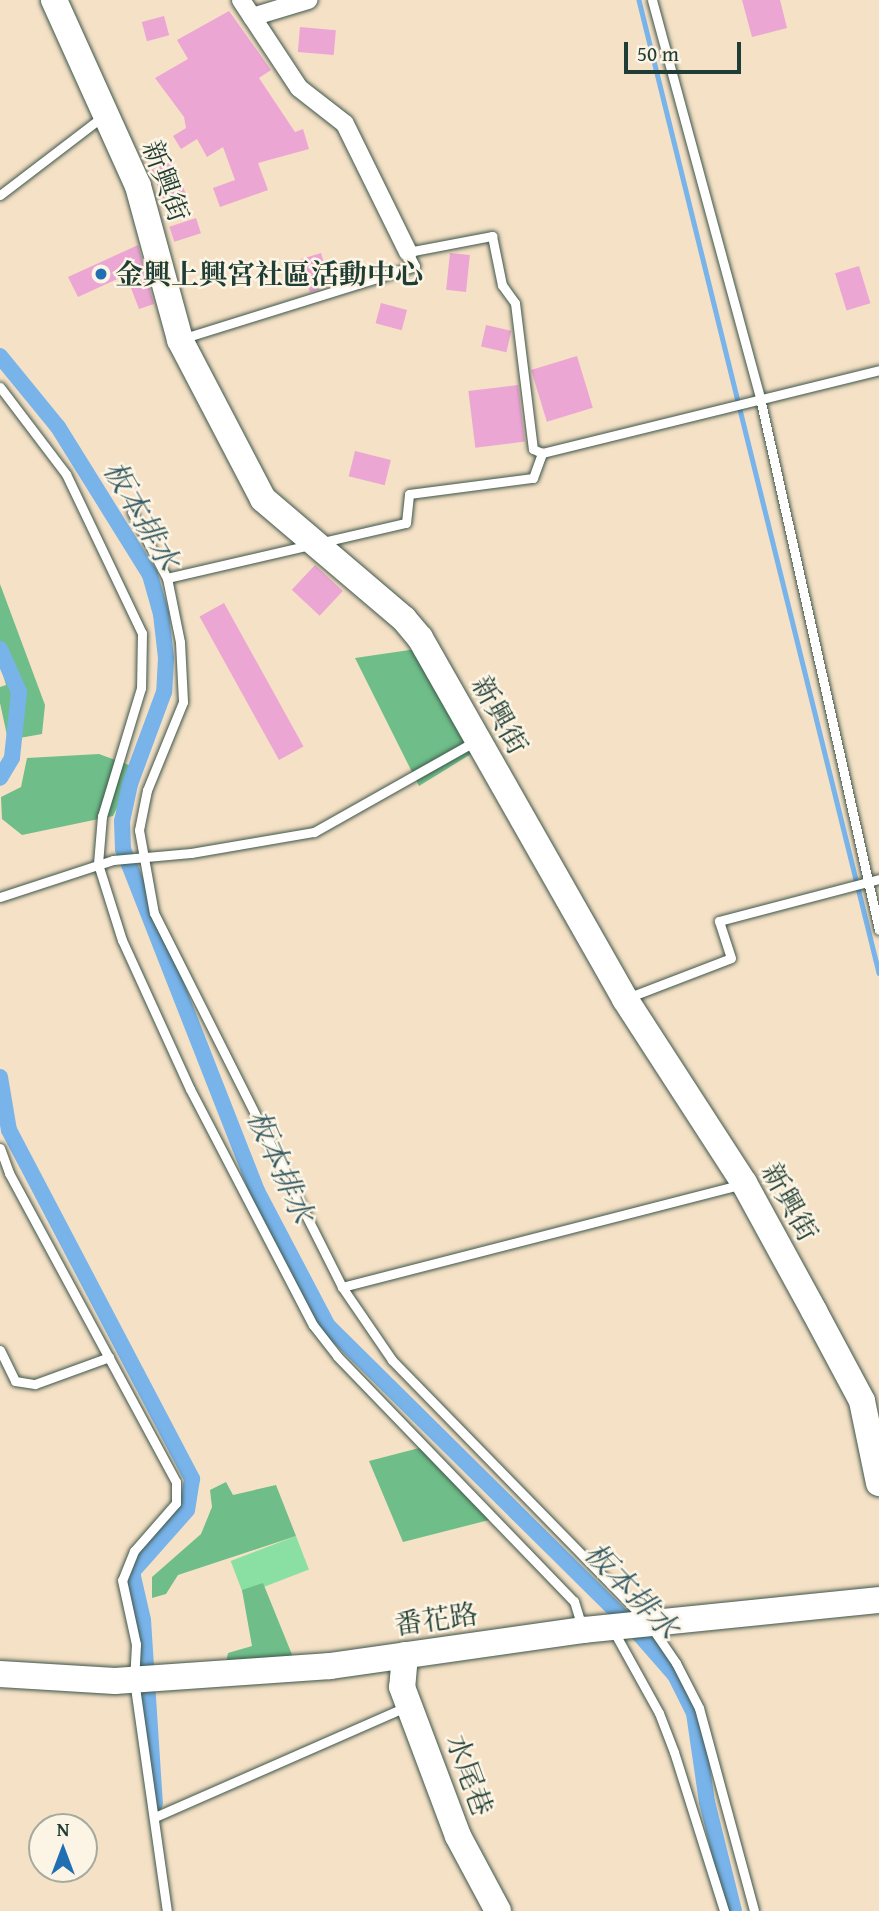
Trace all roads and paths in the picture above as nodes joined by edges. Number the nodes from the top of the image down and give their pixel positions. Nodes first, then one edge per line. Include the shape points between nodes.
1 (54, 0) edge
2 (241, 0) edge
3 (308, 0) edge
4 (652, 0) edge
5 (252, 17) junction
6 (106, 114) junction
7 (0, 195) edge
8 (408, 252) junction
9 (180, 340) junction
10 (879, 370) edge
11 (0, 387) edge
12 (760, 398) junction
13 (542, 453) junction
14 (132, 512) dead end
15 (312, 543) junction
16 (167, 578) junction
17 (478, 740) junction
18 (142, 857) junction
19 (98, 864) junction
20 (879, 879) edge
21 (866, 882) junction
22 (0, 897) edge
23 (879, 930) edge
24 (625, 999) junction
25 (0, 1148) edge
26 (744, 1183) junction
27 (342, 1287) junction
28 (0, 1350) edge
29 (109, 1357) junction
30 (879, 1483) edge
31 (879, 1600) edge
32 (648, 1622) junction
33 (611, 1627) junction
34 (583, 1630) junction
35 (405, 1656) junction
36 (0, 1674) edge
37 (134, 1680) junction
38 (410, 1704) junction
39 (157, 1816) junction
40 (167, 1911) edge
41 (498, 1911) edge
42 (724, 1911) edge
43 (754, 1911) edge

1 - 6 street, 新興街
2 - 5 street
3 - 5 street
4 - 12 lane
5 - 8 street via 299,88 345,124
6 - 7 lane
6 - 9 street, 新興街 via 138,186
8 - 9 lane via 415,266
8 - 13 lane via 492,236 502,285 514,303 533,449
9 - 15 street, 新興街 via 262,499
10 - 12 lane
11 - 19 lane via 66,474 142,633 141,688 102,816
12 - 13 lane
12 - 21 lane
13 - 15 lane via 533,478 428,488 409,494 406,523
14 - 16 lane
15 - 16 lane
15 - 17 street, 新興街 via 404,619 420,638
16 - 18 lane via 180,642 183,702 148,790 139,830
17 - 18 lane via 314,832
17 - 24 street, 新興街
18 - 19 lane
18 - 27 lane via 154,914
19 - 22 lane
19 - 34 lane via 122,940 190,1088 313,1325 337,1356 574,1601
20 - 21 lane
21 - 23 lane
21 - 24 lane via 719,921 731,958
24 - 26 street, 新興街
25 - 29 lane
26 - 27 lane
26 - 30 street, 新興街 via 866,1400
27 - 32 lane via 392,1360
28 - 29 lane via 15,1381 35,1384
29 - 37 lane via 176,1482 176,1503 134,1550 122,1580 136,1644
31 - 32 street, 番花路
32 - 33 street, 番花路
32 - 43 lane via 699,1708
33 - 34 street, 番花路
33 - 42 lane via 664,1726
34 - 35 street, 番花路
35 - 37 street, 番花路
35 - 38 street, 水尾巷 via 402,1687
36 - 37 street, 番花路
37 - 39 lane
38 - 39 lane
38 - 41 street, 水尾巷 via 458,1836
39 - 40 lane

